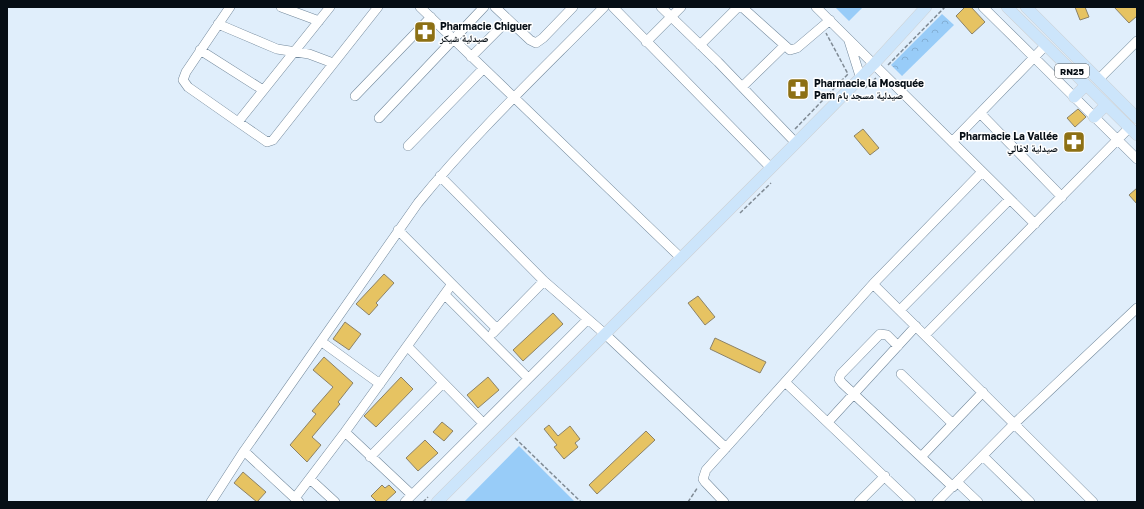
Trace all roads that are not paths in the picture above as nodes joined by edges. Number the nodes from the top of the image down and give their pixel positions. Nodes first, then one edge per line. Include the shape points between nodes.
1 (230, 7) edge
2 (282, 7) edge
3 (330, 7) edge
4 (378, 7) edge
5 (420, 7) edge
6 (484, 7) edge
7 (496, 7) edge
8 (604, 7) edge
9 (661, 7) edge
10 (681, 7) edge
11 (738, 7) edge
12 (742, 7) edge
13 (816, 7) edge
14 (926, 7) edge
15 (983, 7) edge
16 (1007, 7) edge
17 (1026, 7) edge
18 (617, 8) edge
19 (568, 9) edge
20 (431, 17) junction
21 (671, 17) junction
22 (508, 20) junction
23 (319, 21) junction
24 (826, 23) junction
25 (218, 24) junction
26 (453, 39) junction
27 (848, 39) junction
28 (1137, 41) edge
29 (646, 42) junction
30 (700, 45) junction
31 (1046, 45) junction
32 (784, 46) junction
33 (200, 50) junction
34 (293, 52) junction
35 (471, 57) junction
36 (1034, 57) junction
37 (334, 63) junction
38 (874, 64) junction
39 (484, 69) junction
40 (860, 76) junction
41 (1098, 80) junction
42 (1086, 85) junction
43 (742, 87) junction
44 (263, 90) junction
45 (355, 96) dead end
46 (515, 97) junction
47 (1074, 97) junction
48 (1106, 105) junction
49 (980, 113) junction
50 (1094, 117) junction
51 (379, 118) dead end
52 (1137, 118) edge
53 (238, 122) junction
54 (1133, 132) edge
55 (792, 139) junction
56 (1118, 140) junction
57 (952, 142) junction
58 (408, 146) dead end
59 (1137, 159) edge
60 (770, 167) junction
61 (982, 172) junction
62 (440, 176) junction
63 (1062, 196) junction
64 (1009, 200) junction
65 (1035, 224) junction
66 (398, 230) junction
67 (681, 258) junction
68 (544, 281) junction
69 (452, 284) junction
70 (873, 284) junction
71 (444, 296) junction
72 (1137, 308) edge
73 (900, 310) junction
74 (587, 320) junction
75 (916, 326) junction
76 (497, 329) junction
77 (605, 334) junction
78 (925, 335) junction
79 (488, 338) junction
80 (322, 342) junction
81 (407, 346) junction
82 (898, 346) junction
83 (901, 374) dead end
84 (528, 378) junction
85 (785, 382) junction
86 (443, 383) junction
87 (380, 384) junction
88 (983, 392) junction
89 (854, 394) junction
90 (828, 422) junction
91 (483, 423) junction
92 (952, 423) junction
93 (1015, 423) junction
94 (345, 432) junction
95 (726, 448) junction
96 (244, 451) junction
97 (983, 456) junction
98 (370, 457) junction
99 (921, 457) junction
100 (885, 476) junction
101 (310, 479) junction
102 (955, 484) junction
103 (409, 499) edge
104 (297, 500) edge
105 (329, 500) edge
106 (211, 502) edge
107 (437, 502) edge
108 (724, 502) edge
109 (860, 502) edge
110 (911, 502) edge
111 (938, 502) edge
112 (978, 502) edge
113 (1030, 502) edge
114 (1093, 502) edge

1 - 25 street
2 - 23 street
3 - 23 street
4 - 37 street
5 - 20 street
6 - 26 street
7 - 22 street
8 - 46 street
9 - 21 street
10 - 21 street
11 - 30 street
12 - 32 street
13 - 24 street
14 - 38 main road
15 - 36 street
16 - 31 main road, RN25
17 - 41 main road, RN25
18 - 29 street
19 - 22 street via 536,43
20 - 26 street
20 - 45 street
21 - 29 street
21 - 30 street
22 - 35 street
23 - 34 street
24 - 27 street
24 - 32 street via 797,48 790,50
25 - 33 street
25 - 34 street via 277,49
26 - 35 street
26 - 51 street
27 - 38 street
27 - 40 street
28 - 41 street
29 - 60 street
30 - 43 street
31 - 36 street
31 - 42 main road, RN25
32 - 43 street
33 - 44 street
33 - 53 street via 186,72 185,83
34 - 37 street via 309,54
34 - 44 street
35 - 39 street
36 - 47 street
36 - 49 street
37 - 53 street via 273,140 267,142
38 - 40 main road
38 - 57 street
39 - 46 street
39 - 58 street
40 - 55 main road
41 - 52 main road, RN25
42 - 47 main road
42 - 48 main road, RN25
43 - 55 street
44 - 53 street
46 - 62 street
46 - 67 street
47 - 50 street
48 - 50 main road
48 - 54 main road, RN25
49 - 57 street
49 - 63 street
50 - 56 street
54 - 56 street
55 - 60 main road
56 - 59 street
56 - 63 street
57 - 61 street
60 - 67 main road
61 - 64 street
61 - 70 street
62 - 66 street
62 - 68 street
63 - 65 street
64 - 65 street
64 - 73 street
65 - 78 street
66 - 69 street
66 - 80 street
67 - 77 main road
68 - 74 street
68 - 76 street
69 - 71 street
69 - 76 street
70 - 73 street
70 - 85 street
71 - 79 street
71 - 81 street
72 - 93 street
73 - 75 street
74 - 77 street
74 - 84 street
75 - 78 street
75 - 82 street
76 - 79 street
77 - 95 street
77 - 107 main road
78 - 88 street
79 - 84 street
80 - 87 street
80 - 96 street
81 - 86 street
81 - 87 street
82 - 89 street
82 - 89 street via 887,335 880,334 841,374 840,381
83 - 92 street
84 - 91 street
85 - 90 street
85 - 95 street
86 - 91 street
86 - 98 street
87 - 94 street
88 - 92 street
88 - 93 street
89 - 90 street
89 - 99 street
90 - 100 street
91 - 103 street
92 - 99 street
93 - 97 street
93 - 114 street
94 - 98 street
94 - 101 street
95 - 108 street via 706,470 704,479
96 - 104 street
96 - 106 street
97 - 102 street
97 - 113 street
98 - 103 street
99 - 102 street
100 - 109 street
100 - 110 street
101 - 104 street
101 - 105 street
102 - 111 street
102 - 112 street

